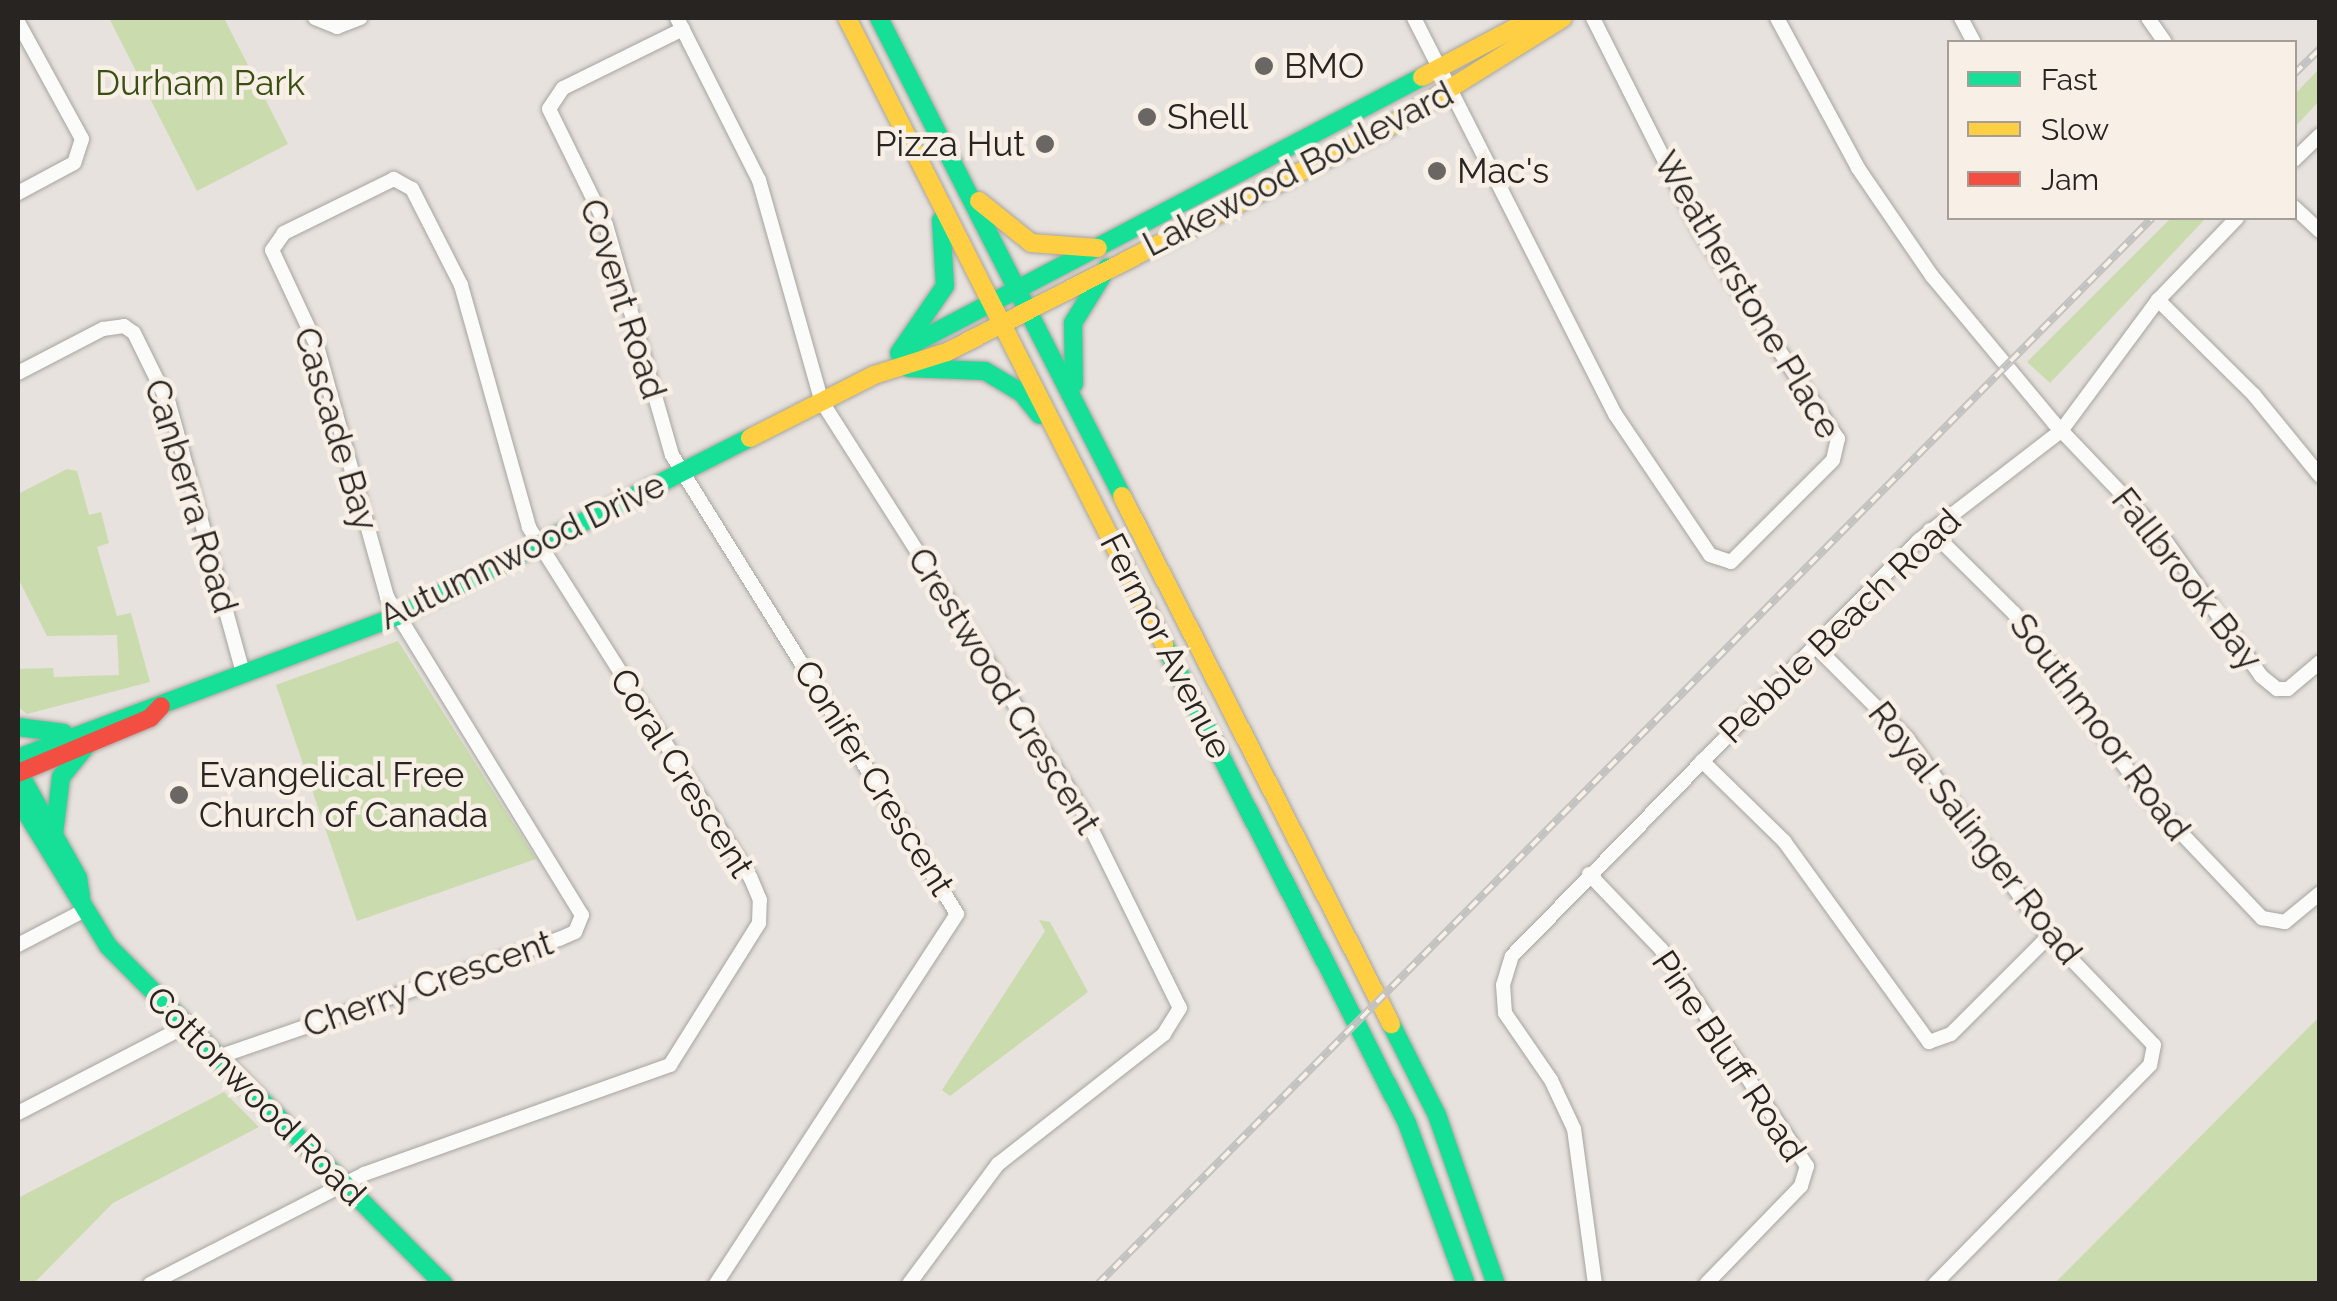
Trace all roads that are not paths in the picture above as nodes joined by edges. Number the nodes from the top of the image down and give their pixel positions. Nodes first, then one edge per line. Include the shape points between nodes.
1 (315, 18) edge
2 (360, 18) edge
3 (847, 18) edge
4 (879, 18) edge
5 (1414, 18) edge
6 (1534, 18) edge
7 (1562, 18) edge
8 (1593, 18) edge
9 (1777, 18) edge
10 (1961, 18) edge
11 (2148, 18) edge
12 (18, 22) edge
13 (680, 23) edge
14 (1973, 40) edge
15 (2164, 40) edge
16 (1441, 68) junction
17 (1452, 90) junction
18 (2320, 135) edge
19 (2297, 157) edge
20 (1240, 172) junction
21 (964, 185) junction
22 (935, 191) junction
23 (18, 193) edge
24 (1252, 194) junction
25 (2297, 210) edge
26 (2235, 220) edge
27 (2320, 231) edge
28 (1098, 248) junction
29 (1107, 268) junction
30 (1016, 288) junction
31 (991, 300) junction
32 (2158, 300) junction
33 (1028, 310) junction
34 (1002, 324) junction
35 (903, 360) junction
36 (18, 373) edge
37 (822, 402) junction
38 (1078, 408) junction
39 (2061, 430) junction
40 (1062, 442) junction
41 (682, 472) junction
42 (2320, 476) edge
43 (1930, 530) junction
44 (539, 546) junction
45 (396, 616) junction
46 (1815, 646) junction
47 (2320, 662) edge
48 (243, 672) junction
49 (18, 727) edge
50 (82, 738) junction
51 (18, 758) edge
52 (1702, 761) junction
53 (18, 772) edge
54 (18, 799) edge
55 (26, 824) edge
56 (54, 834) junction
57 (1588, 874) junction
58 (2320, 893) edge
59 (84, 904) junction
60 (2050, 936) junction
61 (18, 944) edge
62 (184, 1027) junction
63 (215, 1058) junction
64 (18, 1113) edge
65 (344, 1183) junction
66 (150, 1284) edge
67 (444, 1284) edge
68 (716, 1284) edge
69 (909, 1284) edge
70 (1466, 1284) edge
71 (1496, 1284) edge
72 (1595, 1284) edge
73 (1706, 1284) edge
74 (1935, 1284) edge

1 - 2 street via 337,27
3 - 22 main road, Fermor Avenue
4 - 21 main road, Fermor Avenue
5 - 16 street, Weatherstone Place
6 - 16 main road, Lakewood Boulevard
7 - 17 main road, Lakewood Boulevard
8 - 17 street, Weatherstone Place via 1701,233 1838,438 1834,460 1737,560 1710,555 1617,416
9 - 39 street via 1894,223
10 - 14 street
11 - 15 street
12 - 23 street via 82,139 74,163
13 - 37 street, Crestwood Crescent via 755,169
13 - 41 street, Covent Road via 563,88 549,109 606,224
16 - 17 street, Weatherstone Place
16 - 20 main road, Lakewood Boulevard
17 - 24 main road, Lakewood Boulevard
18 - 19 street
20 - 24 street
20 - 28 main road, Lakewood Boulevard
21 - 28 main road via 1031,243
21 - 30 main road, Fermor Avenue
22 - 31 main road, Fermor Avenue
22 - 35 main road via 947,246 945,286
24 - 29 main road, Lakewood Boulevard
25 - 27 street
26 - 32 street, Pebble Beach Road
28 - 30 main road, Lakewood Boulevard
29 - 33 main road, Lakewood Boulevard
29 - 38 main road via 1073,324 1069,356
30 - 31 main road, Autumnwood Drive
30 - 33 main road, Fermor Avenue
31 - 34 main road, Fermor Avenue
31 - 35 main road, Autumnwood Drive
32 - 39 street, Pebble Beach Road
32 - 42 street via 2254,394
33 - 34 main road, Autumnwood Drive
33 - 38 main road, Fermor Avenue
34 - 35 main road, Autumnwood Drive
34 - 40 main road, Fermor Avenue
35 - 37 main road, Autumnwood Drive
35 - 40 main road via 985,371 1022,394
36 - 48 street, Canberra Road via 103,329 124,326 134,333 169,404
37 - 41 main road, Autumnwood Drive
37 - 69 street, Crestwood Crescent via 1082,810 1180,1008 1164,1034 998,1164
38 - 71 main road, Fermor Avenue via 1437,1115
39 - 43 street, Pebble Beach Road
39 - 47 street, Fallbrook Bay via 2162,536 2266,682 2288,689
40 - 70 main road, Fermor Avenue via 1407,1123
41 - 44 main road, Autumnwood Drive
41 - 68 street, Conifer Crescent via 957,914
43 - 46 street, Pebble Beach Road
43 - 58 street, Southmoor Road via 2014,612 2148,798 2262,918 2285,922
44 - 45 main road, Autumnwood Drive
44 - 45 street, Cascade Bay via 461,285 412,189 404,181 384,181 284,233 272,250 316,346
44 - 65 street, Coral Crescent via 750,876 760,923 670,1065
45 - 48 main road, Autumnwood Drive
45 - 63 street, Cherry Crescent via 582,915 575,932 559,939
46 - 52 street, Pebble Beach Road
46 - 60 street, Royal Salinger Road via 1908,738
48 - 50 main road, Autumnwood Drive via 162,706 150,718
49 - 50 main road
50 - 51 main road, Autumnwood Drive
50 - 53 main road, Autumnwood Drive
50 - 56 main road via 61,777
52 - 57 street, Pebble Beach Road
52 - 60 street via 1784,841 1929,1042 1951,1034
53 - 56 main road, Cottonwood Road
54 - 55 main road, Cottonwood Road
55 - 59 main road, Cottonwood Road
56 - 59 main road, Cottonwood Road
57 - 72 street, Pebble Beach Road via 1520,944 1505,970 1503,1000 1509,1024 1551,1080 1574,1129
57 - 73 street, Pine Bluff Road via 1661,949 1806,1166 1801,1186
59 - 61 street
59 - 62 main road, Cottonwood Road via 108,946
60 - 74 street, Royal Salinger Road via 2149,1036 2155,1056
62 - 63 main road, Cottonwood Road
62 - 64 street
63 - 65 main road, Cottonwood Road
65 - 66 street, Coral Crescent
65 - 67 main road, Cottonwood Road

